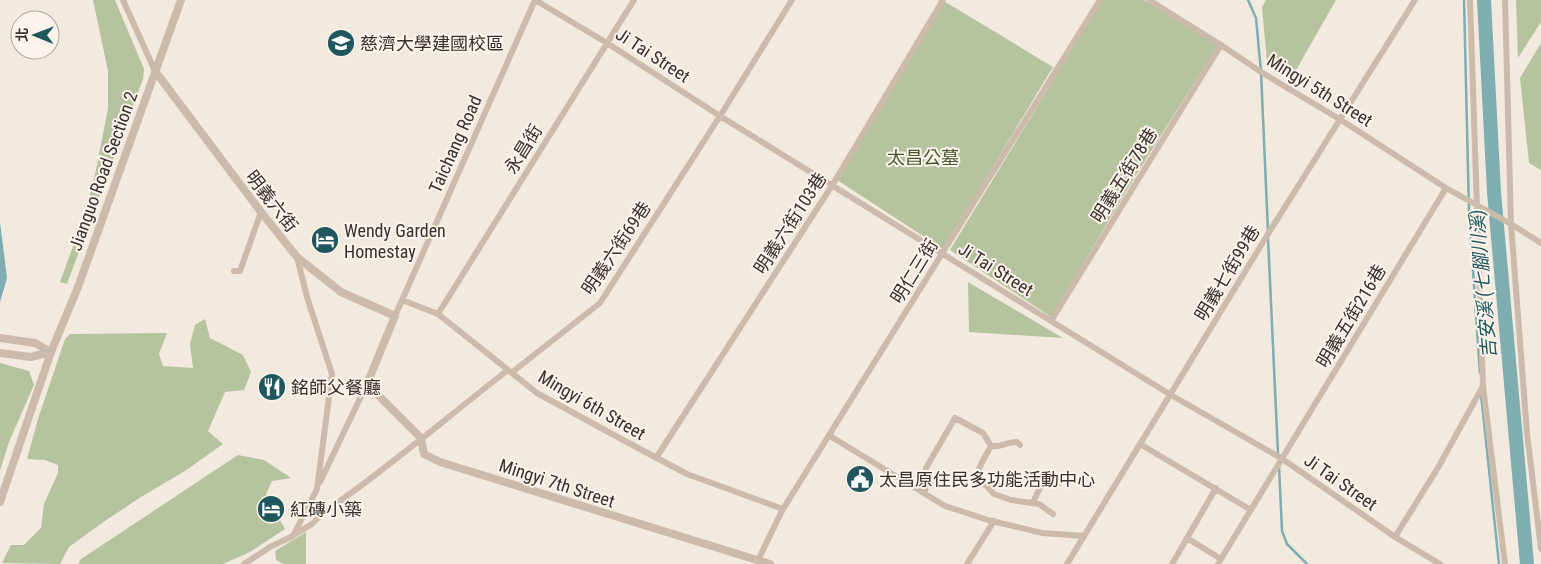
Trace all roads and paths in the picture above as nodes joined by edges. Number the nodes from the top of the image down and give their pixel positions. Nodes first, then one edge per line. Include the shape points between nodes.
1 (123, 0) edge
2 (181, 0) edge
3 (535, 0) edge
4 (634, 0) edge
5 (792, 0) edge
6 (943, 0) edge
7 (1100, 0) edge
8 (1149, 0) edge
9 (1415, 0) edge
10 (1470, 0) edge
11 (1505, 0) edge
12 (607, 43) junction
13 (1221, 44) junction
14 (155, 71) junction
15 (720, 116) junction
16 (1341, 120) junction
17 (833, 184) junction
18 (1446, 188) junction
19 (1476, 204) junction
20 (261, 212) junction
21 (1511, 224) junction
22 (1541, 243) edge
23 (942, 254) junction
24 (297, 257) junction
25 (234, 272) dead end
26 (402, 300) junction
27 (438, 314) junction
28 (395, 316) junction
29 (1052, 321) junction
30 (0, 338) edge
31 (51, 352) junction
32 (0, 353) edge
33 (510, 372) junction
34 (367, 384) junction
35 (1483, 386) junction
36 (1171, 394) junction
37 (830, 436) junction
38 (421, 438) junction
39 (1140, 444) junction
40 (1020, 445) dead end
41 (991, 446) junction
42 (656, 458) junction
43 (1281, 458) junction
44 (1059, 483) dead end
45 (1216, 488) junction
46 (317, 489) junction
47 (925, 494) junction
48 (0, 502) edge
49 (1033, 503) junction
50 (783, 509) junction
51 (1251, 510) junction
52 (1053, 514) dead end
53 (994, 521) junction
54 (293, 536) junction
55 (1084, 536) junction
56 (1395, 537) junction
57 (1187, 538) junction
58 (1540, 538) edge
59 (1541, 549) edge
60 (758, 560) junction
61 (1220, 562) edge
62 (244, 564) edge
63 (770, 564) edge
64 (967, 564) edge
65 (1067, 564) edge
66 (1172, 564) edge
67 (1440, 564) edge
68 (1506, 564) edge

1 - 14 street
2 - 14 street, Jianguo Road Section 2
3 - 12 street, Ji Tai Street
3 - 26 street, Taichang Road
4 - 12 street, 永昌街
5 - 15 street, 明義六街69巷
6 - 17 street, 明義六街103巷
7 - 23 street, 明仁三街
8 - 13 street, Mingyi 5th Street
9 - 16 street, 明義七街99巷
10 - 19 street
11 - 21 street
12 - 15 street, Ji Tai Street
12 - 27 street, 永昌街
13 - 16 street, Mingyi 5th Street
13 - 29 street, 明義五街78巷
14 - 20 street, 明義六街
14 - 31 street, Jianguo Road Section 2 via 78,287
15 - 17 street, Ji Tai Street
15 - 33 street, 明義六街69巷 via 600,303
16 - 18 street, Mingyi 5th Street
16 - 36 street, 明義七街99巷
17 - 23 street, Ji Tai Street
17 - 42 street, 明義六街103巷
18 - 19 street, Mingyi 5th Street
18 - 43 street, 明義五街216巷
19 - 21 street, Mingyi 5th Street
19 - 35 street
20 - 24 street, 明義六街
20 - 25 street via 240,271
21 - 22 street, Mingyi 5th Street
21 - 58 street via 1527,433
23 - 29 street, Ji Tai Street
23 - 37 street, 明仁三街
24 - 28 street, 明義六街 via 341,292
24 - 46 street via 332,374
26 - 27 street, Mingyi 6th Street
26 - 28 street, Taichang Road
27 - 33 street, Mingyi 6th Street
28 - 34 street, Taichang Road
29 - 36 street, Ji Tai Street
30 - 31 street via 35,342
31 - 32 street via 31,357
31 - 48 street, Jianguo Road Section 2
33 - 38 street, 明義六街69巷
33 - 42 street, Mingyi 6th Street via 537,393
34 - 38 street, Mingyi 7th Street
34 - 46 street
35 - 56 street
35 - 68 street
36 - 39 street, 明義七街99巷
36 - 43 street, Ji Tai Street
37 - 47 street
37 - 50 street, 明仁三街
38 - 54 street, 明義六街69巷
38 - 60 street, Mingyi 7th Street via 424,454 440,462
39 - 45 street
39 - 55 street, 明義七街99巷
40 - 41 street via 1011,442
41 - 47 street via 983,433 955,418 926,468
41 - 49 street via 977,476 994,494
42 - 50 street, Mingyi 6th Street via 687,474
43 - 51 street, 明義五街216巷
43 - 56 street, Ji Tai Street
44 - 49 street via 1048,480 1035,494
45 - 51 street
45 - 57 street
46 - 54 street
47 - 53 street via 945,506
49 - 52 street
50 - 60 street, 明仁三街
51 - 61 street, 明義五街216巷
53 - 55 street via 1042,533
53 - 64 street
54 - 62 street, 明義六街69巷
55 - 65 street, 明義七街99巷
56 - 67 street, Ji Tai Street
57 - 61 street
57 - 66 street
58 - 59 street
60 - 63 street, Mingyi 7th Street

